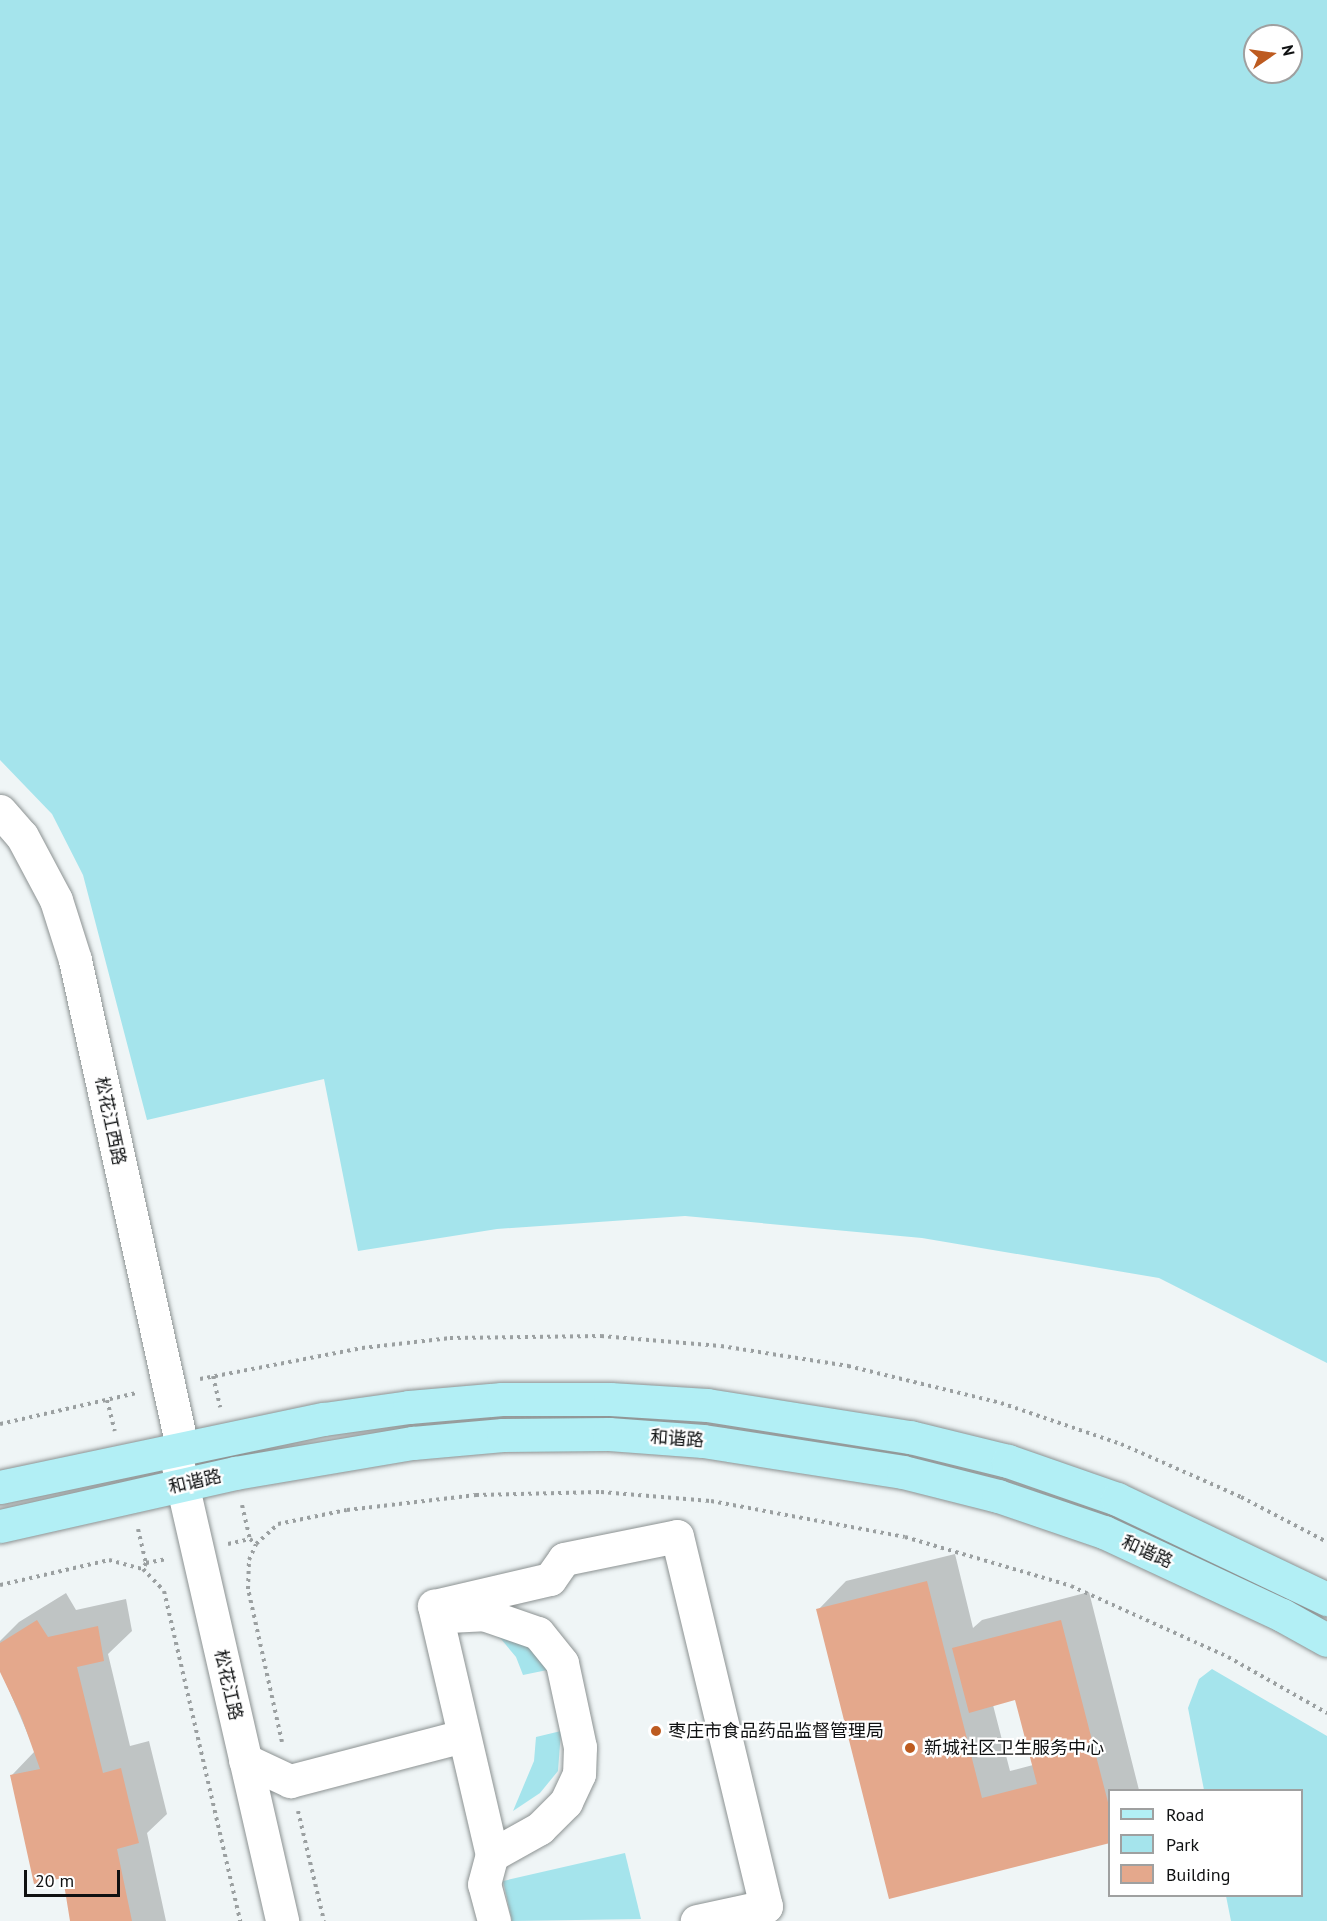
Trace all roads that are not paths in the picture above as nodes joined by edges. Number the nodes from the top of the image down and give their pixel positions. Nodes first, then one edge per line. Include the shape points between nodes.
1 (0, 811) edge
2 (178, 1448) junction
3 (182, 1484) junction
4 (0, 1487) edge
5 (0, 1526) edge
6 (1327, 1599) edge
7 (438, 1617) junction
8 (1327, 1640) edge
9 (463, 1736) junction
10 (245, 1760) junction
11 (492, 1855) junction
12 (282, 1921) edge
13 (494, 1921) edge
14 (697, 1921) edge

1 - 2 street, 松花江西路 via 22,836 56,900 75,960 168,1386
2 - 3 street, 松花江路
2 - 4 main road, 和谐路
2 - 6 main road, 和谐路 via 324,1419 478,1401 610,1399 707,1405 910,1437 1008,1461 1117,1499
3 - 5 main road, 和谐路
3 - 8 main road, 和谐路 via 330,1454 503,1435 609,1434 704,1441 903,1472 998,1496 1104,1532
3 - 10 street, 松花江路
7 - 9 street
7 - 11 street via 483,1614 508,1620 538,1633 562,1663 580,1747 579,1774 566,1803 540,1828
7 - 14 street via 434,1606 550,1579 564,1559 677,1536 766,1906
9 - 10 street via 290,1780
9 - 11 street
10 - 12 street, 松花江路
11 - 13 street via 484,1884

